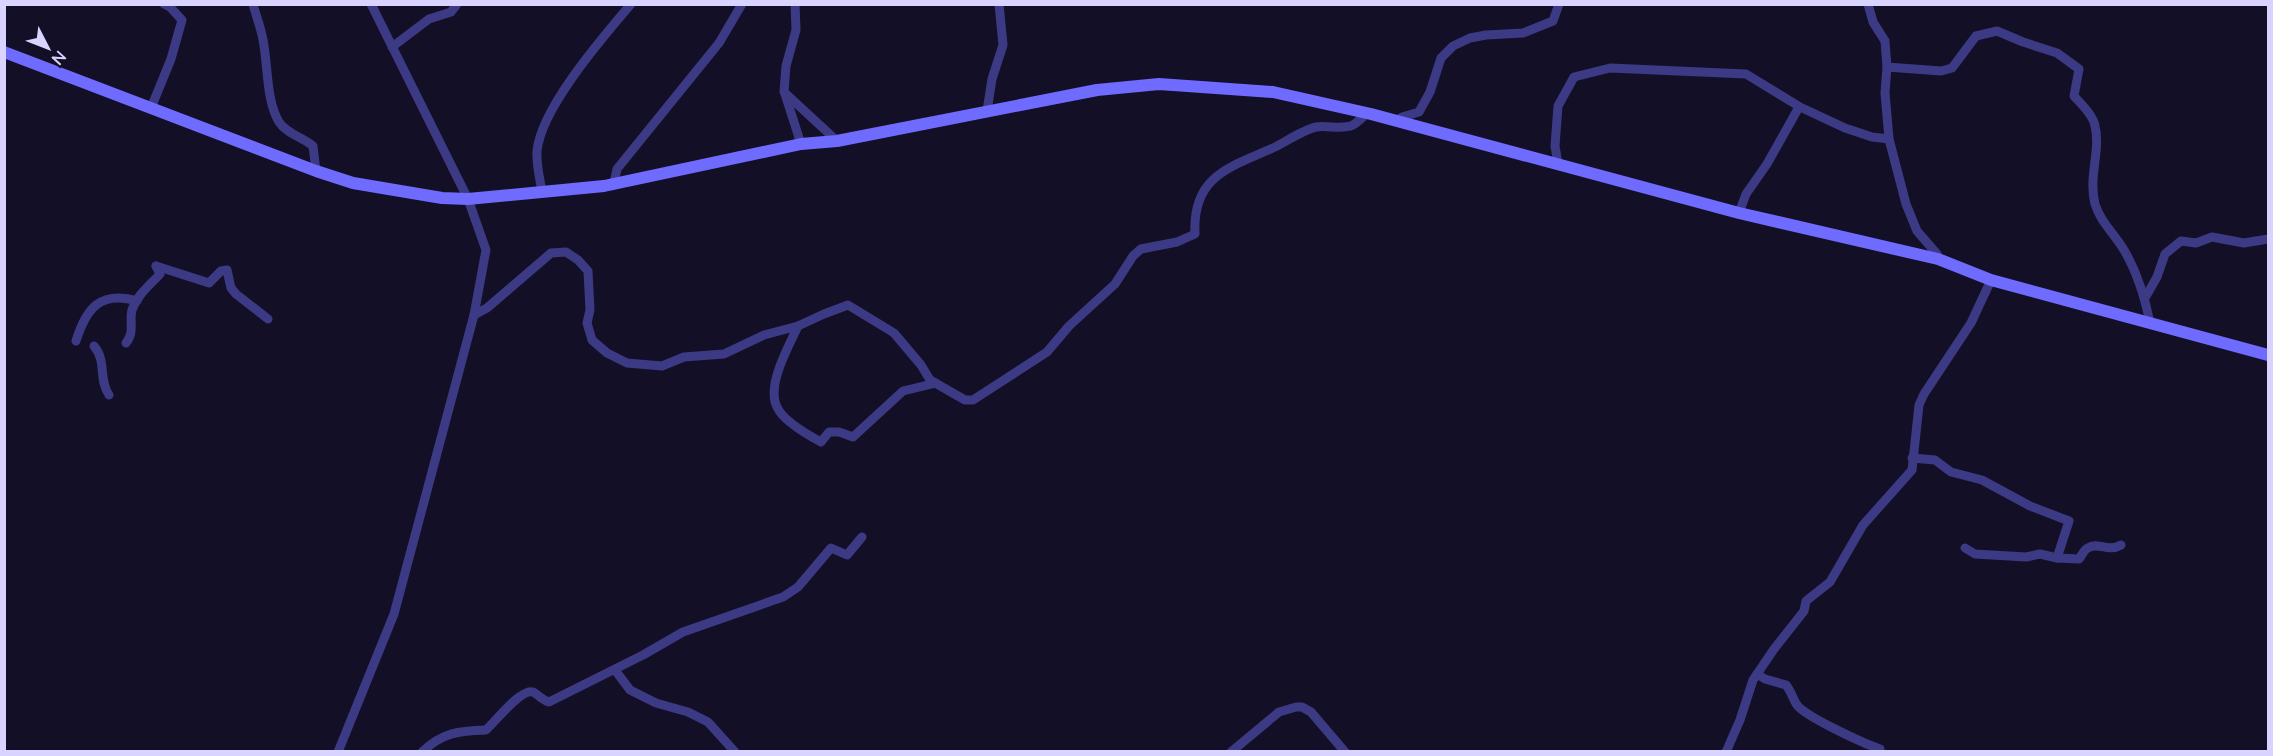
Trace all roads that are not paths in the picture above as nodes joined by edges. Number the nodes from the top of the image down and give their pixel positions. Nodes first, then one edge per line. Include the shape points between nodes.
1 (164, 4) edge
2 (253, 4) edge
3 (371, 4) edge
4 (457, 4) edge
5 (631, 4) edge
6 (742, 4) edge
7 (795, 4) edge
8 (999, 4) edge
9 (1559, 4) edge
10 (1868, 4) edge
11 (392, 47) junction
12 (4, 52) edge
13 (1887, 67) junction
14 (784, 92) junction
15 (1799, 107) junction
16 (151, 108) junction
17 (987, 111) junction
18 (1367, 113) junction
19 (1396, 121) junction
20 (1889, 140) junction
21 (837, 141) junction
22 (801, 144) junction
23 (1558, 164) junction
24 (316, 171) junction
25 (614, 183) junction
26 (542, 192) junction
27 (468, 199) junction
28 (1739, 213) junction
29 (2268, 238) edge
30 (1938, 259) junction
31 (1991, 280) junction
32 (2145, 298) junction
33 (137, 301) junction
34 (474, 315) junction
35 (268, 319) dead end
36 (2150, 323) junction
37 (798, 326) junction
38 (76, 341) dead end
39 (126, 343) dead end
40 (94, 346) dead end
41 (2268, 355) edge
42 (936, 383) junction
43 (109, 395) dead end
44 (1912, 458) junction
45 (862, 537) dead end
46 (2121, 545) dead end
47 (1965, 548) dead end
48 (2057, 558) junction
49 (615, 670) junction
50 (1757, 674) junction
51 (338, 752) edge
52 (422, 752) edge
53 (735, 752) edge
54 (1232, 752) edge
55 (1345, 752) edge
56 (1726, 752) edge
57 (1880, 752) edge

1 - 16 street via 182,20
2 - 24 street via 275,113 280,123 313,147
3 - 11 street
4 - 11 street via 451,12 429,19
5 - 26 street via 591,52 543,129 537,150
6 - 25 street via 719,43 617,169
7 - 14 street via 796,30
8 - 17 street via 1003,45
9 - 19 street via 1553,21 1523,33 1486,35 1453,46 1441,58 1419,112
10 - 13 street via 1885,41
11 - 27 street
12 - 16 street
13 - 20 street
13 - 32 street via 1941,71 1952,68 1976,36 1998,31 2057,52 2079,69 2074,96 2095,125 2095,202 2102,223 2125,253
14 - 21 street
14 - 22 street
15 - 20 street via 1845,128
15 - 23 street via 1746,74 1610,68 1574,77 1558,106
15 - 28 street via 1746,194
16 - 24 street
17 - 18 street via 1097,90 1159,84 1273,92
17 - 21 street
18 - 19 street
18 - 42 street via 1351,126 1315,128 1216,176 1202,195 1195,234 1141,249 1115,284 1047,352 973,400 965,400
19 - 23 street
20 - 30 street via 1917,231
21 - 22 street
22 - 25 street
23 - 28 street
24 - 27 street via 353,183
25 - 26 street
26 - 27 street
27 - 34 street via 486,250
28 - 30 street
29 - 32 street via 2244,243 2212,237 2196,243 2181,241 2165,254
30 - 31 street
31 - 36 street
31 - 44 street via 1971,323 1919,405
32 - 36 street
33 - 35 street via 164,272 209,283 227,270 236,294
33 - 38 street via 108,297 100,301 80,325
33 - 39 street via 132,311 132,333
34 - 37 street via 551,253 567,252 588,271 587,323 592,340 627,363 662,366 684,357 724,354 764,335
34 - 51 street via 394,614
36 - 41 street
37 - 42 street via 848,306 894,333
37 - 42 street via 777,372 775,398 777,408 801,432 821,442 829,432 853,437 903,391
40 - 43 street via 100,354
44 - 48 street via 1935,460 1951,472 1982,480 2030,506 2069,521
44 - 50 street via 1911,470 1863,525 1830,582 1806,601 1804,611
45 - 49 street via 847,555 831,548 798,587 783,597 683,632
46 - 48 street via 2111,549 2090,547 2079,560
47 - 48 street via 1975,554 2040,554
49 - 52 street via 549,702 527,692 486,730 446,734
49 - 53 street via 630,690 708,722
50 - 56 street
50 - 57 street via 1786,685 1798,706
54 - 55 street via 1279,712 1302,707 1311,712

